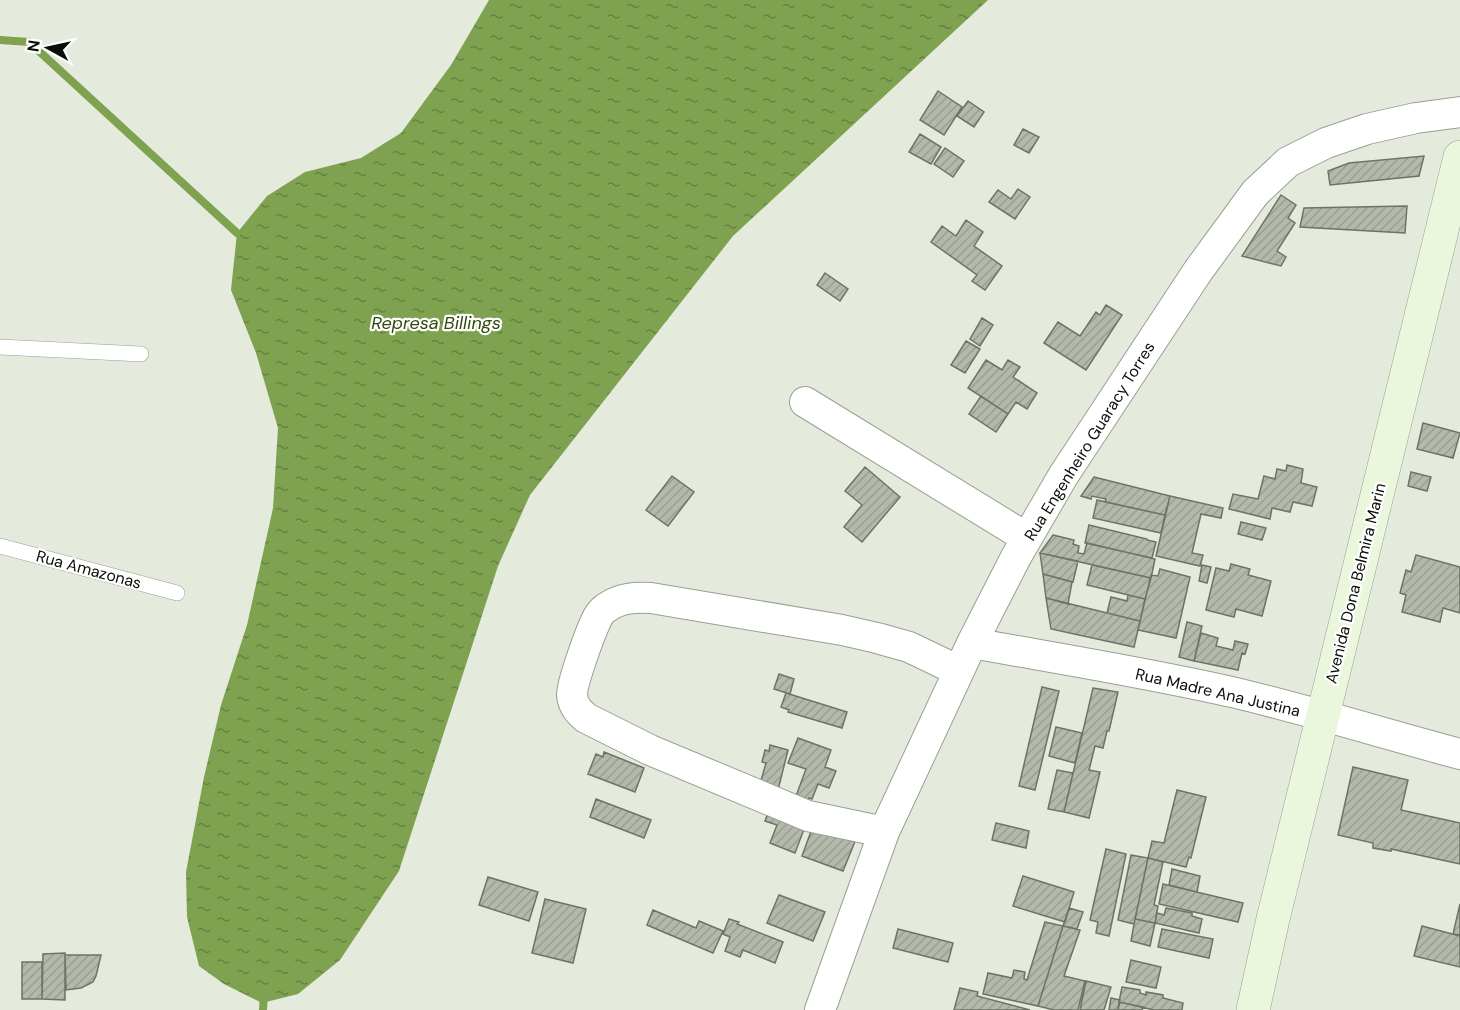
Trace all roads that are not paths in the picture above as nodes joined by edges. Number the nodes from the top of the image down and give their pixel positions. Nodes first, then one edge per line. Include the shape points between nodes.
1 (1460, 111) edge
2 (1460, 157) edge
3 (0, 347) edge
4 (141, 354) dead end
5 (805, 402) dead end
6 (1027, 538) junction
7 (0, 546) edge
8 (177, 593) dead end
9 (972, 643) junction
10 (959, 671) junction
11 (1323, 716) junction
12 (1460, 754) edge
13 (884, 832) junction
14 (820, 1010) edge
15 (1253, 1010) edge

1 - 6 street, Rua Engenheiro Guaracy Torres via 1367,129 1326,143 1288,162 1255,192 1063,476
2 - 11 main road, Avenida Dona Belmira Marin
3 - 4 lane
5 - 6 street
6 - 9 street, Rua Engenheiro Guaracy Torres
7 - 8 lane, Rua Amazonas
9 - 10 street, Rua Engenheiro Guaracy Torres
9 - 11 street, Rua Madre Ana Justina via 1235,693
10 - 13 street, Rua Engenheiro Guaracy Torres
10 - 13 street via 909,647 877,638 651,598 619,601 604,609 595,621 572,693 573,703 586,718 650,750 808,816
11 - 12 street, Rua Madre Ana Justina
11 - 15 main road, Avenida Dona Belmira Marin
13 - 14 street, Rua Engenheiro Guaracy Torres

